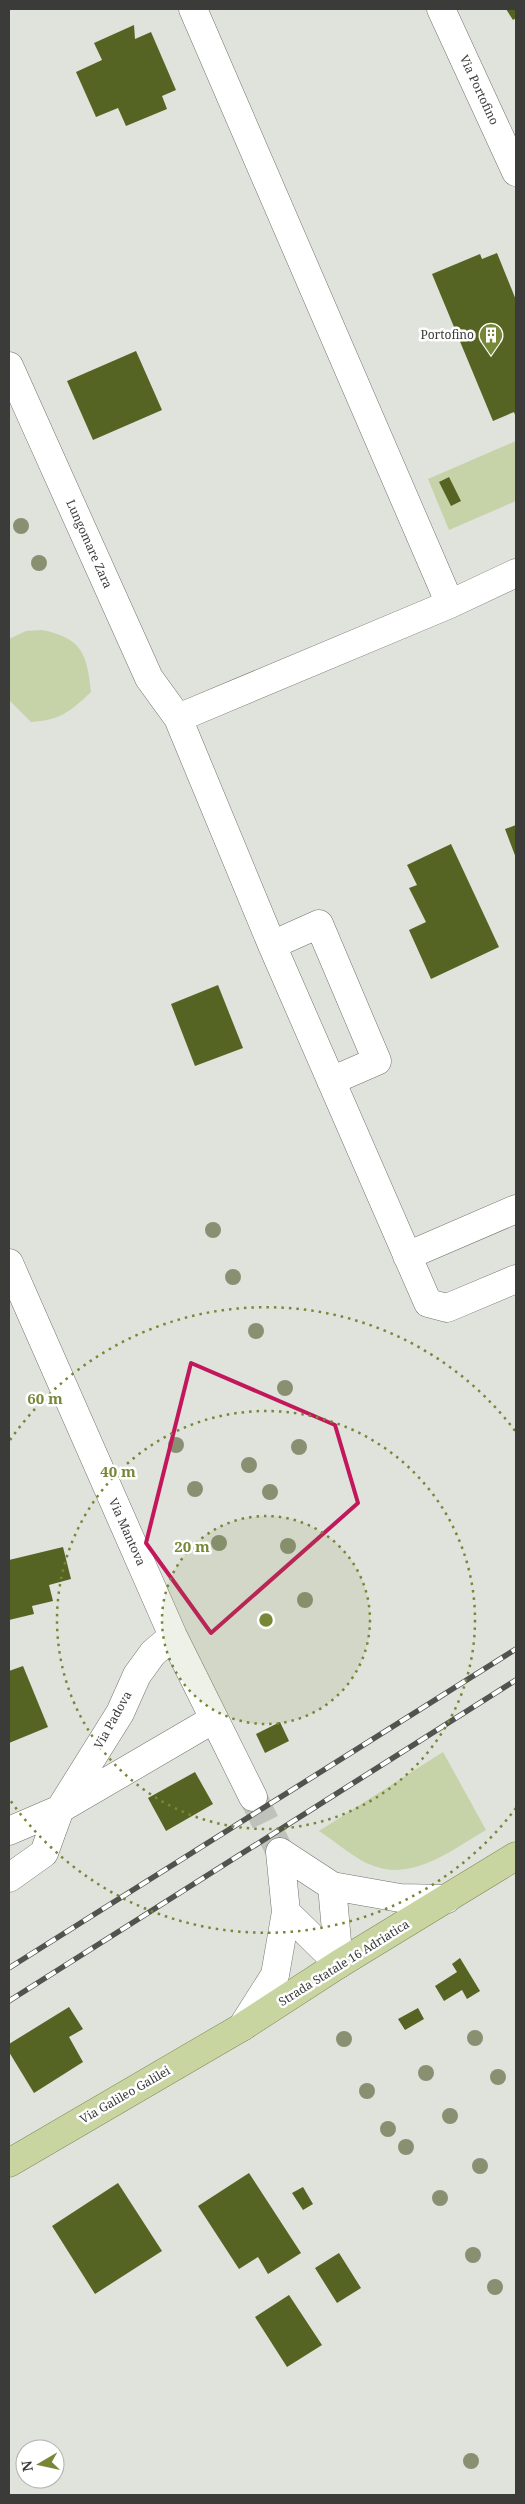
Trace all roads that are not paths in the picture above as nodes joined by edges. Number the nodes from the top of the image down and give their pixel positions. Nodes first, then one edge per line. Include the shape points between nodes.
1 (193, 9) edge
2 (441, 9) edge
3 (507, 122) edge
4 (516, 172) edge
5 (9, 366) edge
6 (516, 573) edge
7 (450, 604) junction
8 (178, 718) junction
9 (272, 945) junction
10 (331, 1081) junction
11 (516, 1209) edge
12 (407, 1256) junction
13 (9, 1263) edge
14 (516, 1279) edge
15 (173, 1636) junction
16 (214, 1719) junction
17 (253, 1797) tunnel mouth
18 (60, 1809) junction
19 (9, 1831) edge
20 (516, 1856) edge
21 (9, 1878) edge
22 (332, 1886) junction
23 (447, 1899) junction
24 (286, 1912) junction
25 (339, 1964) junction
26 (242, 2027) junction
27 (9, 2163) edge

1 - 7 street
2 - 3 street, Via Portofino
3 - 4 street, Via Portofino
5 - 8 street, Lungomare Zara via 150,678
6 - 7 street
7 - 8 street
8 - 9 street, Lungomare Zara
9 - 10 street, Lungomare Zara
9 - 10 street via 320,924 378,1061
10 - 12 street, Lungomare Zara
11 - 12 street
12 - 14 street, Lungomare Zara via 428,1303 447,1308
13 - 15 street, Via Mantova
15 - 16 street, Via Mantova
15 - 18 street, Via Padova via 153,1653 137,1675 120,1713
16 - 17 street, Via Mantova
16 - 18 street
18 - 19 street
18 - 21 street, Via Padova via 44,1853
20 - 23 main road
22 - 23 street via 400,1898
22 - 24 street via 280,1852
22 - 25 street
23 - 25 main road, Strada Statale 16 Adriatica
24 - 25 street
24 - 26 street via 275,1975
25 - 26 main road, Strada Statale 16 Adriatica
26 - 27 main road, Via Galileo Galilei

